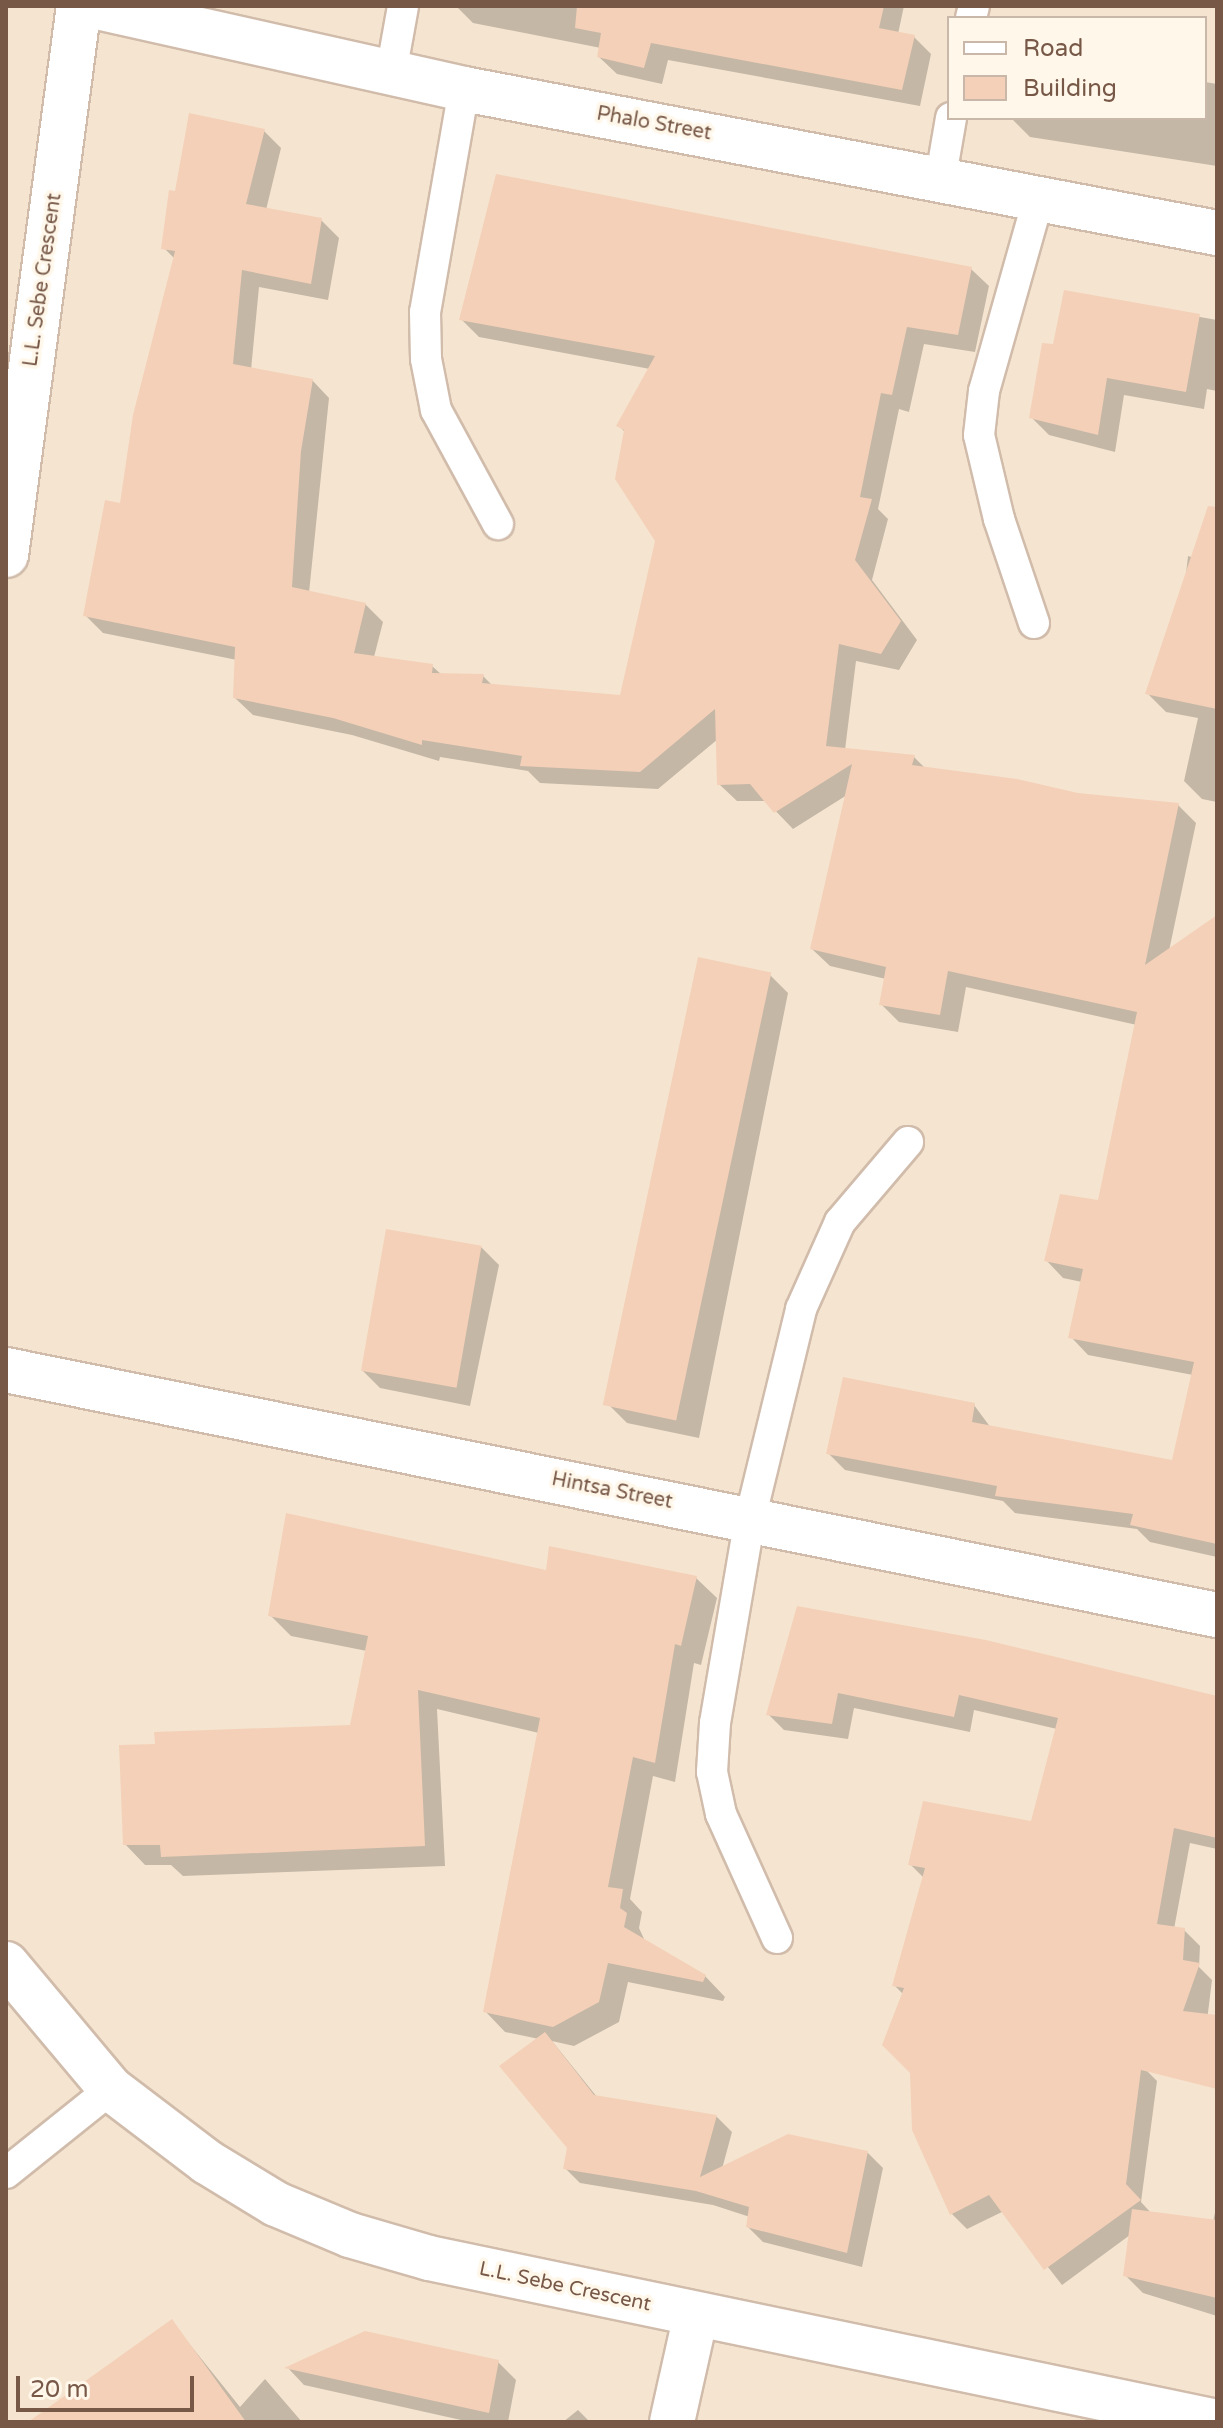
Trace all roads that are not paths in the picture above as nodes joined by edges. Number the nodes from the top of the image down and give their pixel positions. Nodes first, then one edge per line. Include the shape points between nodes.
1 (79, 6) edge
2 (93, 6) edge
3 (403, 6) edge
4 (391, 73) junction
5 (464, 89) junction
6 (951, 120) edge
7 (941, 176) junction
8 (1039, 197) junction
9 (1217, 233) edge
10 (498, 524) dead end
11 (6, 555) edge
12 (1034, 623) dead end
13 (908, 1142) dead end
14 (6, 1370) edge
15 (750, 1519) junction
16 (1217, 1615) edge
17 (777, 1938) dead end
18 (6, 1964) edge
19 (111, 2089) junction
20 (6, 2173) edge
21 (696, 2315) junction
22 (672, 2422) edge
23 (1217, 2422) edge

1 - 11 street, L.L. Sebe Crescent
2 - 4 street, Phalo Street
3 - 4 lane
4 - 5 street, Phalo Street
5 - 7 street, Phalo Street
5 - 10 lane via 425,312 426,359 436,410
6 - 7 lane
7 - 8 street, Phalo Street
8 - 9 street, Phalo Street
8 - 12 lane via 984,391 979,435 991,492
13 - 15 lane via 840,1222 819,1261 801,1309
14 - 15 street, Hintsa Street
15 - 16 street, Hintsa Street
15 - 17 lane via 715,1723 712,1772 737,1858
18 - 19 street, L.L. Sebe Crescent
19 - 20 lane
19 - 21 street, L.L. Sebe Crescent via 207,2162 276,2204 350,2235 429,2258
21 - 22 street
21 - 23 street, L.L. Sebe Crescent

